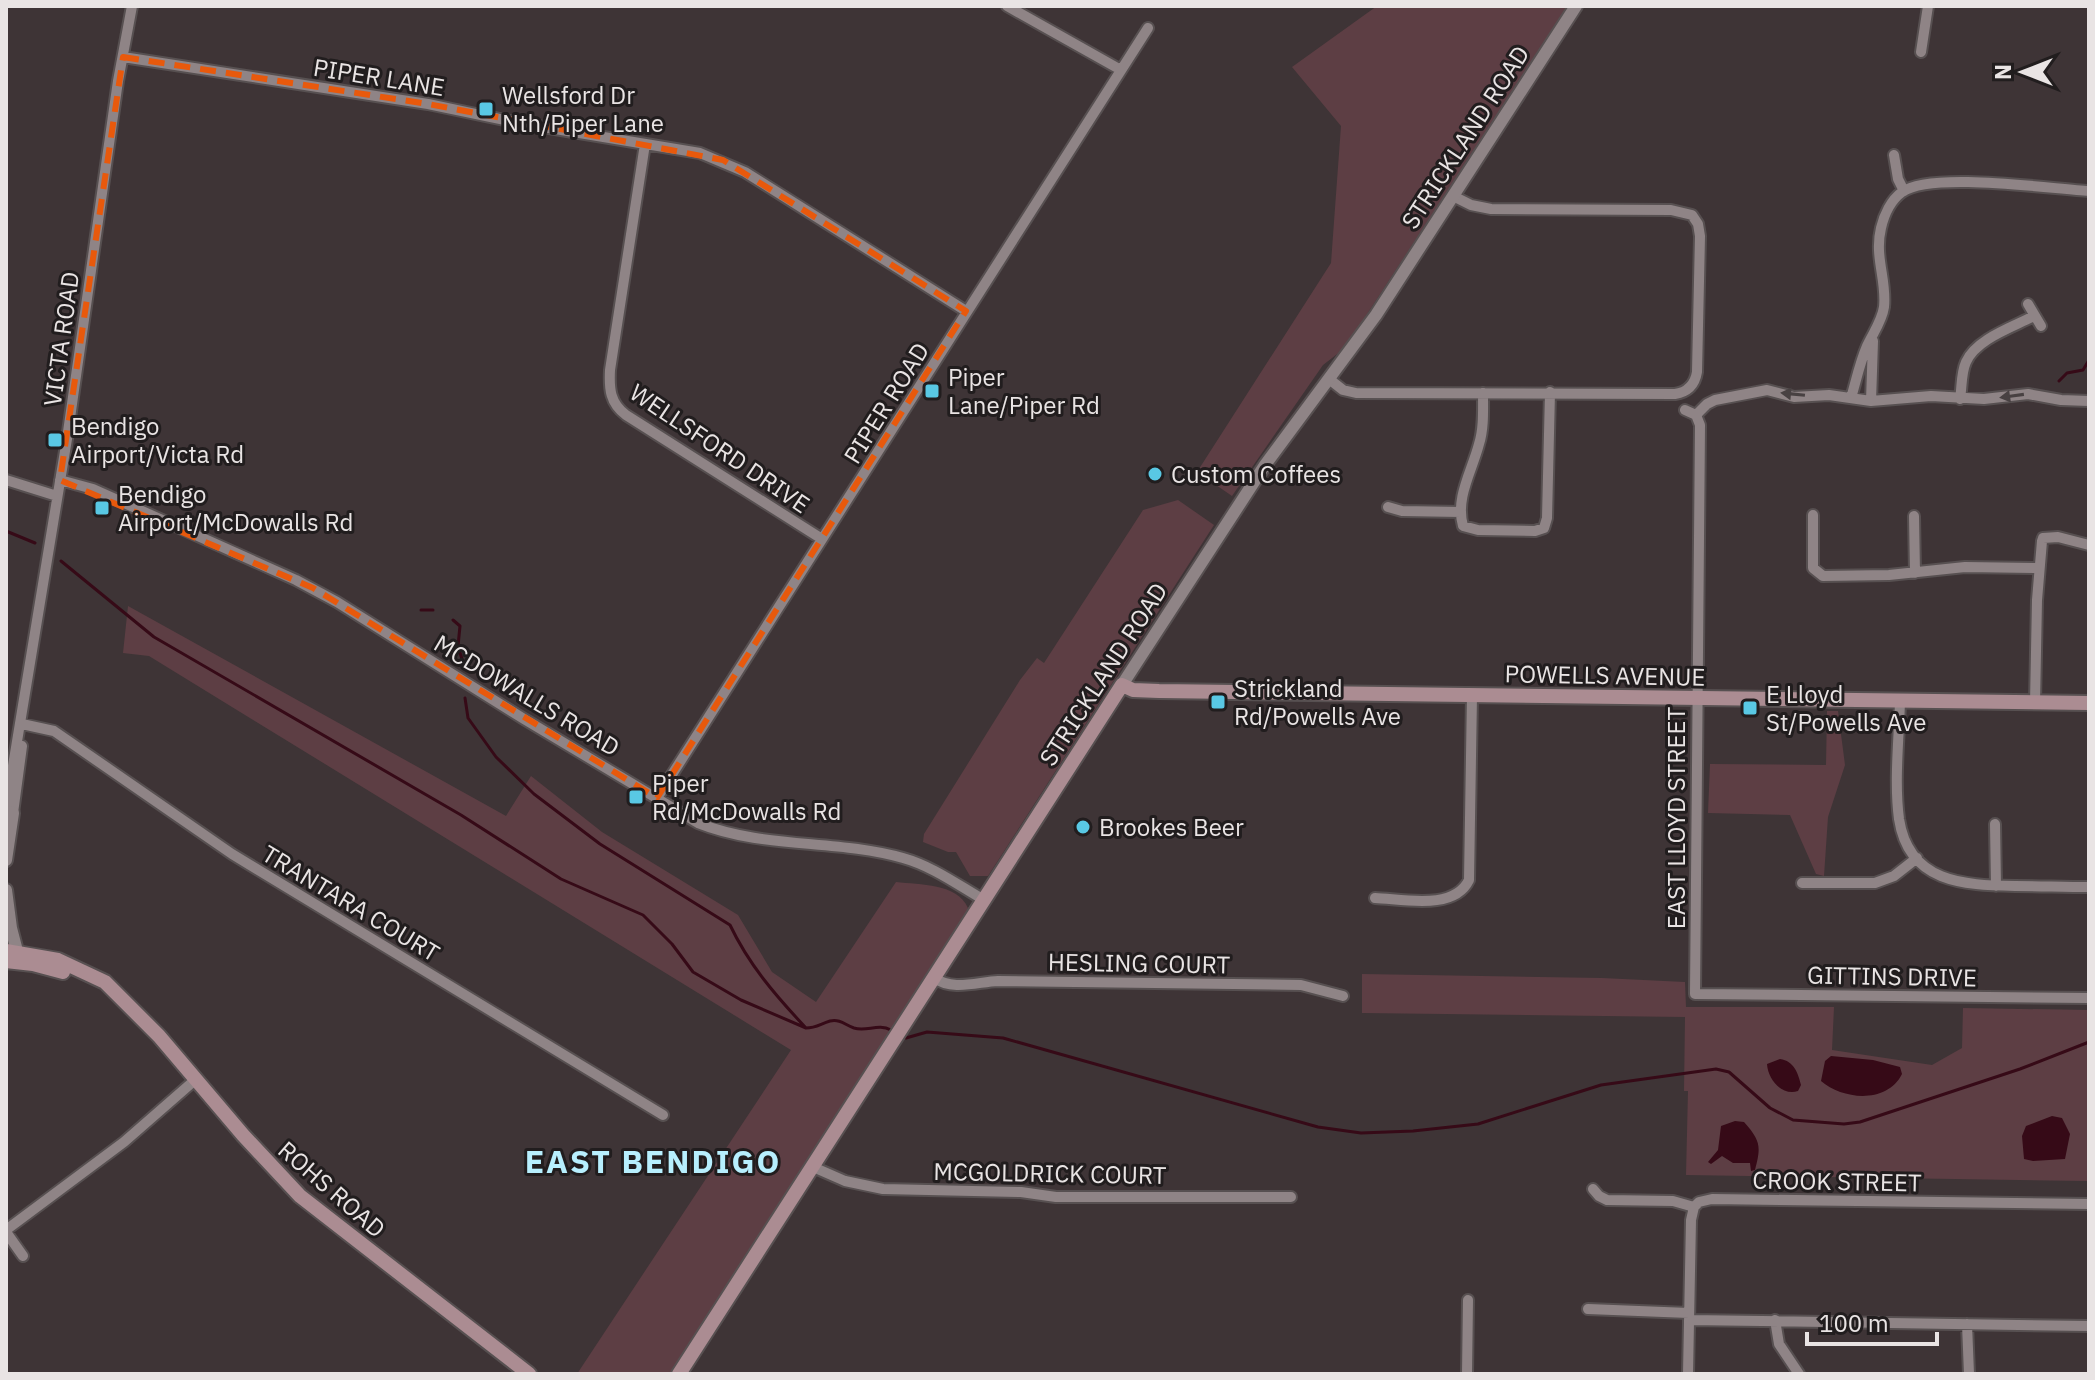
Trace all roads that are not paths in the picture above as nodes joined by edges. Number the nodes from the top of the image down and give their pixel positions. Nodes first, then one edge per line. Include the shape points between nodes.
1 (132, 6) edge
2 (1007, 6) edge
3 (1576, 6) edge
4 (1928, 6) edge
5 (1148, 28) dead end
6 (1921, 52) dead end
7 (123, 57) junction
8 (1121, 70) junction
9 (645, 144) junction
10 (1894, 155) dead end
11 (1904, 191) junction
12 (2089, 191) edge
13 (1453, 196) junction
14 (2028, 304) dead end
15 (966, 311) junction
16 (2034, 316) junction
17 (2041, 326) dead end
18 (1873, 335) junction
19 (1329, 379) junction
20 (1550, 392) junction
21 (1483, 393) junction
22 (1851, 398) junction
23 (1960, 399) junction
24 (1871, 401) junction
25 (2089, 401) edge
26 (1685, 410) dead end
27 (1696, 415) junction
28 (6, 480) edge
29 (60, 480) junction
30 (57, 496) junction
31 (1388, 507) dead end
32 (1461, 512) junction
33 (1813, 515) dead end
34 (1914, 516) dead end
35 (822, 539) junction
36 (2089, 545) edge
37 (2039, 568) junction
38 (1915, 573) junction
39 (1122, 685) junction
40 (1472, 695) junction
41 (1697, 698) junction
42 (1900, 701) junction
43 (2035, 703) junction
44 (2089, 703) edge
45 (22, 724) junction
46 (657, 798) junction
47 (8, 811) edge
48 (1995, 824) dead end
49 (8, 829) edge
50 (1917, 858) junction
51 (6, 860) edge
52 (1802, 883) dead end
53 (1996, 886) junction
54 (2089, 887) edge
55 (6, 890) edge
56 (1375, 898) dead end
57 (984, 900) junction
58 (10, 954) edge
59 (934, 978) junction
60 (1695, 994) joint
61 (1343, 996) dead end
62 (2089, 998) edge
63 (195, 1080) junction
64 (663, 1115) dead end
65 (813, 1167) junction
66 (1593, 1189) dead end
67 (1291, 1197) dead end
68 (2089, 1204) edge
69 (1694, 1207) junction
70 (6, 1231) edge
71 (23, 1256) dead end
72 (1468, 1300) dead end
73 (1588, 1309) dead end
74 (1689, 1316) junction
75 (1775, 1320) junction
76 (1967, 1324) junction
77 (2089, 1326) edge
78 (529, 1374) edge
79 (679, 1374) edge
80 (1467, 1374) edge
81 (1688, 1374) edge
82 (1799, 1374) edge
83 (1969, 1374) edge

1 - 7 street, VICTA ROAD
2 - 8 street
3 - 13 street, STRICKLAND ROAD
4 - 6 street
5 - 8 street, PIPER ROAD
7 - 9 street, PIPER LANE
7 - 29 street, VICTA ROAD
8 - 15 street, PIPER ROAD
9 - 15 street, PIPER LANE via 700,153 734,166
9 - 35 street, WELLSFORD DRIVE via 610,370 614,403
10 - 11 street
11 - 12 street via 1928,184 2004,183
11 - 18 street via 1880,233 1884,307
13 - 19 street, STRICKLAND ROAD
13 - 20 street via 1491,209 1683,211 1696,219 1697,372 1692,386 1675,394
14 - 16 street
15 - 35 street, PIPER ROAD
16 - 17 street
16 - 23 street via 1970,354
18 - 22 street
18 - 24 street
19 - 21 street via 1356,393
19 - 39 street, STRICKLAND ROAD via 1265,465
20 - 21 street
20 - 32 street via 1544,528 1471,530 1463,526
21 - 32 street via 1482,433
22 - 24 street
22 -> 27 street via 1756,391 1715,400
23 - 24 street
25 -> 23 street via 2028,394
26 - 27 street
27 - 41 street, EAST LLOYD STREET
28 - 30 street
29 - 30 street, VICTA ROAD
29 - 46 street, MCDOWALLS ROAD via 93,489 313,588
30 - 45 street, VICTA ROAD
31 - 32 street
33 - 38 street via 1812,563 1819,575
34 - 38 street
35 - 46 street, PIPER ROAD
36 - 37 street via 2043,538
37 - 38 street
37 - 43 street
39 - 40 main road, POWELLS AVENUE via 1159,691
39 - 57 main road, STRICKLAND ROAD
40 - 41 main road, POWELLS AVENUE
40 - 56 street via 1466,886 1445,899
41 - 42 main road, POWELLS AVENUE
41 - 60 street, EAST LLOYD STREET
42 - 43 main road, POWELLS AVENUE
42 - 50 street via 1899,817
43 - 44 main road, POWELLS AVENUE
45 - 47 street, VICTA ROAD via 21,764
45 - 64 street, TRANTARA COURT via 54,731 232,854
46 - 57 street, MCDOWALLS ROAD via 721,832 903,858
47 - 49 street
48 - 53 street
49 - 51 street
50 - 52 street via 1882,881
50 - 53 street via 1946,879
53 - 54 street
55 - 58 street
57 - 59 main road, STRICKLAND ROAD
58 - 63 main road, ROHS ROAD via 58,960 105,982
59 - 61 street, HESLING COURT via 958,985 1301,985
59 - 65 main road, STRICKLAND ROAD
60 - 62 street, GITTINS DRIVE
63 - 70 street via 124,1142
63 - 78 main road, ROHS ROAD via 300,1196
65 - 67 street, MCGOLDRICK COURT via 883,1189 1056,1197
65 - 79 main road, STRICKLAND ROAD
66 - 69 street, CROOK STREET via 1607,1200
68 - 69 street, CROOK STREET via 1712,1199
69 - 74 street
70 - 71 street
72 - 80 street
73 - 74 street
74 - 75 street
74 - 81 street
75 - 76 street
75 - 82 street via 1779,1344
76 - 77 street
76 - 83 street

